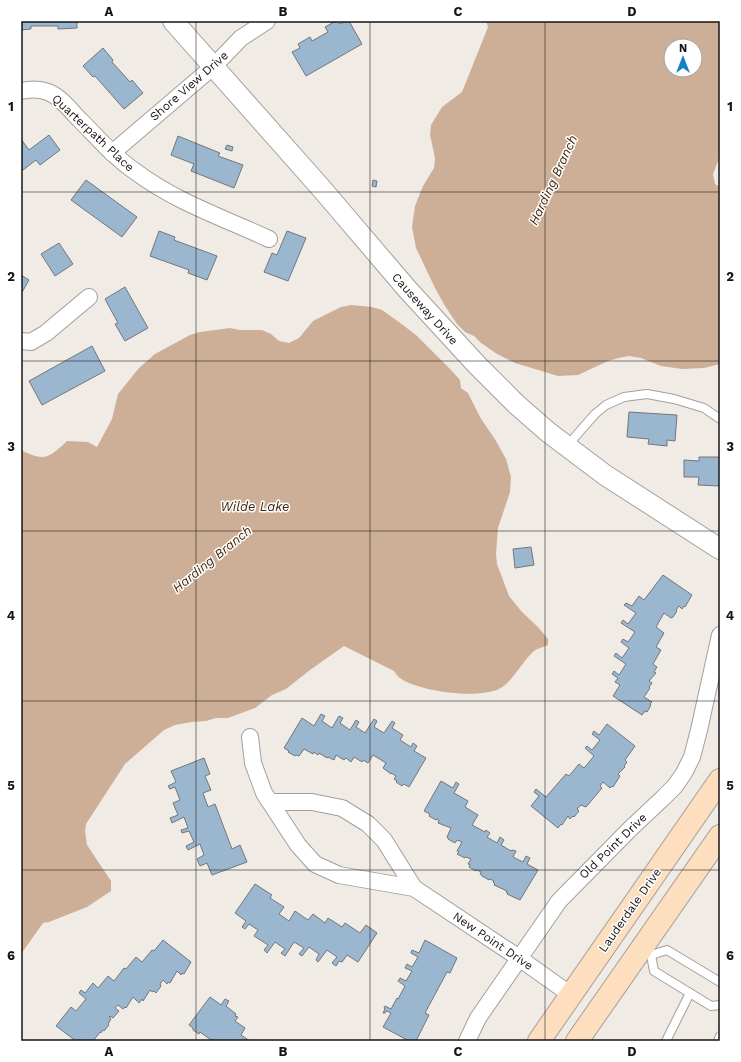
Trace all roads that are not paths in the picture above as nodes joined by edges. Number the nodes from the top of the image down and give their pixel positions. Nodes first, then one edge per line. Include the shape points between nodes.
1 (173, 21) edge
2 (267, 21) edge
3 (214, 66) junction
4 (21, 91) edge
5 (112, 153) junction
6 (270, 239) dead end
7 (89, 298) dead end
8 (21, 341) edge
9 (720, 419) edge
10 (567, 446) junction
11 (720, 549) edge
12 (720, 635) edge
13 (250, 737) dead end
14 (720, 780) edge
15 (270, 802) junction
16 (720, 836) edge
17 (414, 888) junction
18 (647, 951) junction
19 (519, 958) junction
20 (720, 982) edge
21 (690, 993) junction
22 (571, 995) junction
23 (720, 1005) edge
24 (720, 1036) edge
25 (467, 1041) edge
26 (539, 1041) edge
27 (577, 1041) edge
28 (666, 1041) edge
29 (718, 1041) edge

1 - 3 street, Causeway Drive
2 - 3 street, Shore View Drive via 242,38
3 - 5 street, Shore View Drive
3 - 10 street, Causeway Drive via 408,290 477,365 516,404
4 - 5 street, Quarterpath Place via 30,89 52,94
5 - 6 street, Quarterpath Place via 162,190
7 - 8 street via 46,333 31,342
9 - 10 lane via 704,408 674,399 647,394 624,397 606,405 595,414
10 - 11 street, Causeway Drive via 605,475
12 - 19 street, Old Point Drive via 692,757 684,773 675,786 559,901
13 - 15 street, New Point Drive via 253,763
14 - 22 main road, Lauderdale Drive
15 - 17 street, New Point Drive via 298,845 315,864 340,875
15 - 17 street, New Point Drive via 312,802 342,808 368,824 384,840
16 - 18 main road
17 - 19 street, New Point Drive
18 - 20 lane via 667,950
18 - 21 lane via 654,971
18 - 27 main road
19 - 22 street, New Point Drive
19 - 25 street, Old Point Drive via 478,1018
21 - 23 lane via 711,1006
21 - 28 lane
22 - 26 main road, Lauderdale Drive
24 - 29 lane

